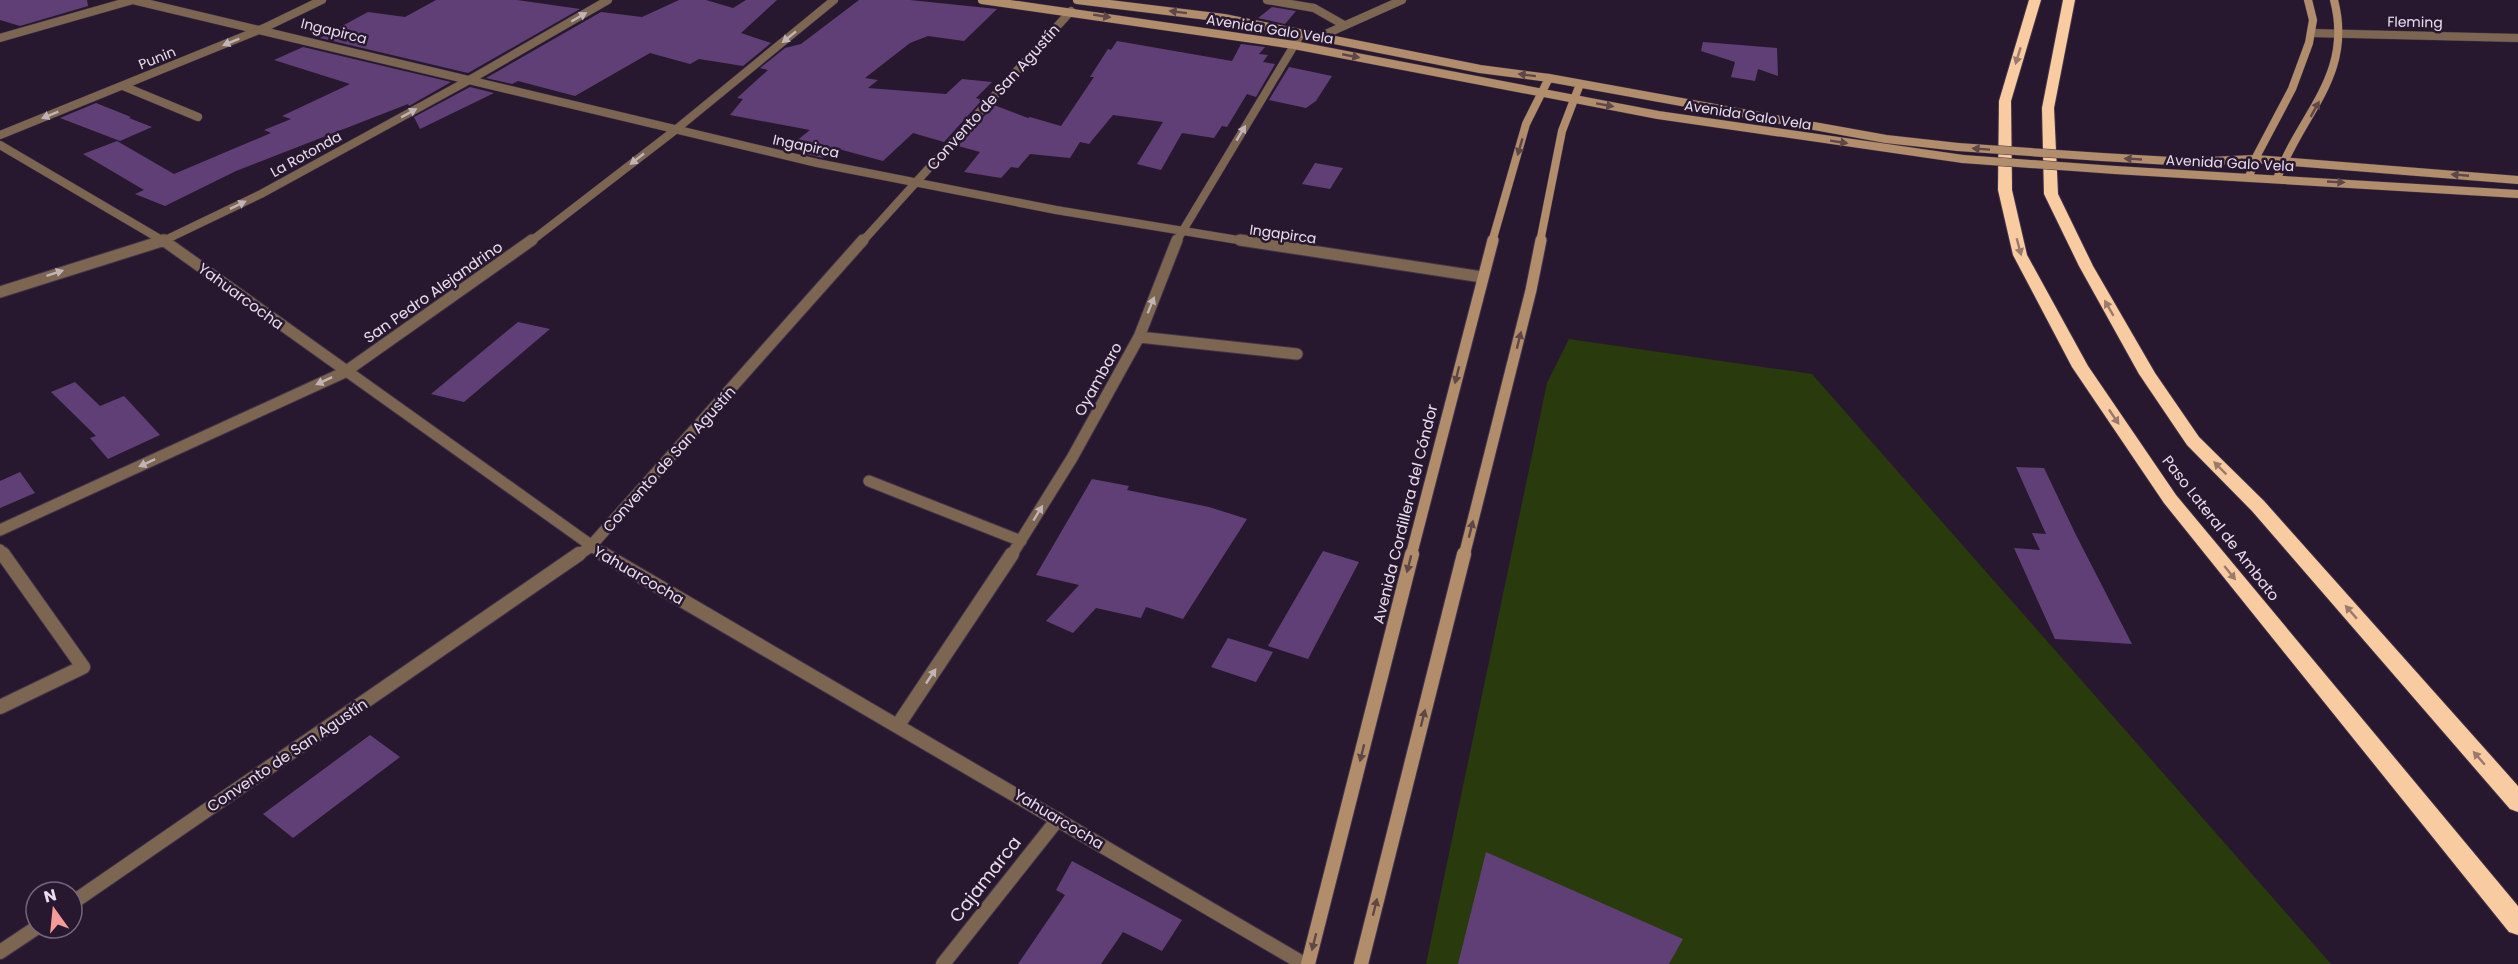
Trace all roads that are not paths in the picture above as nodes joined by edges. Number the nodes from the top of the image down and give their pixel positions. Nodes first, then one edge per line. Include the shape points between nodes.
1 (133, 0) edge
2 (322, 0) edge
3 (608, 0) edge
4 (834, 0) edge
5 (982, 0) edge
6 (1267, 0) edge
7 (1402, 0) edge
8 (2035, 0) edge
9 (2069, 0) edge
10 (2308, 0) edge
11 (2334, 0) edge
12 (1074, 6) edge
13 (1344, 25) junction
14 (264, 28) junction
15 (2311, 33) junction
16 (1301, 34) junction
17 (2341, 34) junction
18 (1318, 37) junction
19 (0, 38) edge
20 (2518, 38) edge
21 (1294, 45) junction
22 (1549, 78) junction
23 (471, 79) junction
24 (1580, 84) junction
25 (123, 86) junction
26 (1542, 93) junction
27 (1574, 99) junction
28 (198, 117) dead end
29 (674, 131) junction
30 (0, 135) edge
31 (0, 146) edge
32 (2254, 159) junction
33 (2283, 161) junction
34 (2249, 177) junction
35 (2277, 179) junction
36 (2518, 180) edge
37 (914, 183) junction
38 (2518, 195) edge
39 (1180, 233) junction
40 (164, 241) junction
41 (1482, 277) junction
42 (0, 292) edge
43 (1139, 337) junction
44 (1297, 354) dead end
45 (345, 372) junction
46 (869, 481) dead end
47 (0, 530) edge
48 (1021, 541) junction
49 (591, 547) junction
50 (0, 550) edge
51 (0, 707) edge
52 (898, 725) junction
53 (2518, 802) edge
54 (1058, 819) junction
55 (84, 895) edge
56 (2518, 924) edge
57 (24, 936) edge
58 (0, 952) edge
59 (942, 964) edge
60 (1306, 964) edge
61 (1361, 964) edge

1 - 14 street, Ingapirca
1 - 19 street
2 - 14 street, Punin
23 -> 3 street, La Rotonda
4 -> 29 street, San Pedro Alejandrino
5 - 12 main road, Avenida Galo Vela
6 - 13 street via 1314,8
7 - 13 street
8 -> 56 highway, Paso Lateral de Ambato via 2005,101 2005,190 2020,255 2080,366 2170,499
53 -> 9 highway via 2258,506 2193,441 2147,374 2086,266 2051,194 2048,108
10 - 15 main road via 2313,20
11 - 17 main road
16 -> 12 main road, Avenida Galo Vela via 1224,18
12 -> 21 main road, Avenida Galo Vela
12 - 37 street, Convento de San Agustín
13 - 18 street
14 - 23 street, Ingapirca
14 -> 25 street, Punin
15 - 17 street, Fleming
15 - 32 main road via 2292,89
16 - 18 main road, Avenida Galo Vela
16 - 21 street, Oyambaro
17 - 20 street, Fleming
33 -> 17 main road via 2324,92 2338,55
22 -> 18 main road, Avenida Galo Vela via 1480,69
21 -> 26 main road, Avenida Galo Vela
39 -> 21 street, Oyambaro
22 - 24 main road, Avenida Galo Vela
22 - 26 main road, Avenida Cordillera del Cóndor
23 - 29 street, Ingapirca
40 -> 23 street, La Rotonda via 261,194
24 - 27 main road
32 -> 24 main road, Avenida Galo Vela, bridge via 2188,162 1886,139
25 - 28 street
25 -> 30 street, Punin
26 - 27 main road, Avenida Galo Vela
26 -> 41 main road, Avenida Cordillera del Cóndor via 1527,124
27 -> 34 main road, Avenida Galo Vela, bridge via 1963,159
61 -> 27 main road via 1531,290 1562,131
29 - 37 street, Ingapirca
29 -> 45 street, San Pedro Alejandrino via 516,253
31 - 40 street, Yahuarcocha
32 - 33 main road, Avenida Galo Vela
32 - 34 main road
33 - 35 main road
36 -> 33 main road, Avenida Galo Vela
34 - 35 main road, Avenida Galo Vela
35 -> 38 main road, Avenida Galo Vela
37 - 39 street, Ingapirca
37 - 49 street, Convento de San Agustín
39 - 41 street, Ingapirca
43 -> 39 street, Oyambaro
42 -> 40 street, La Rotonda
40 - 45 street, Yahuarcocha
41 -> 60 main road, Avenida Cordillera del Cóndor
43 - 44 street
48 -> 43 street, Oyambaro
45 -> 47 street, San Pedro Alejandrino
45 - 49 street, Yahuarcocha
46 - 48 street
52 -> 48 street, Oyambaro
49 - 52 street, Yahuarcocha
49 - 55 street, Convento de San Agustín
50 - 51 street via 84,667
52 - 54 street, Yahuarcocha
54 - 59 street, Cajamarca
54 - 60 street, Yahuarcocha
57 - 58 street

